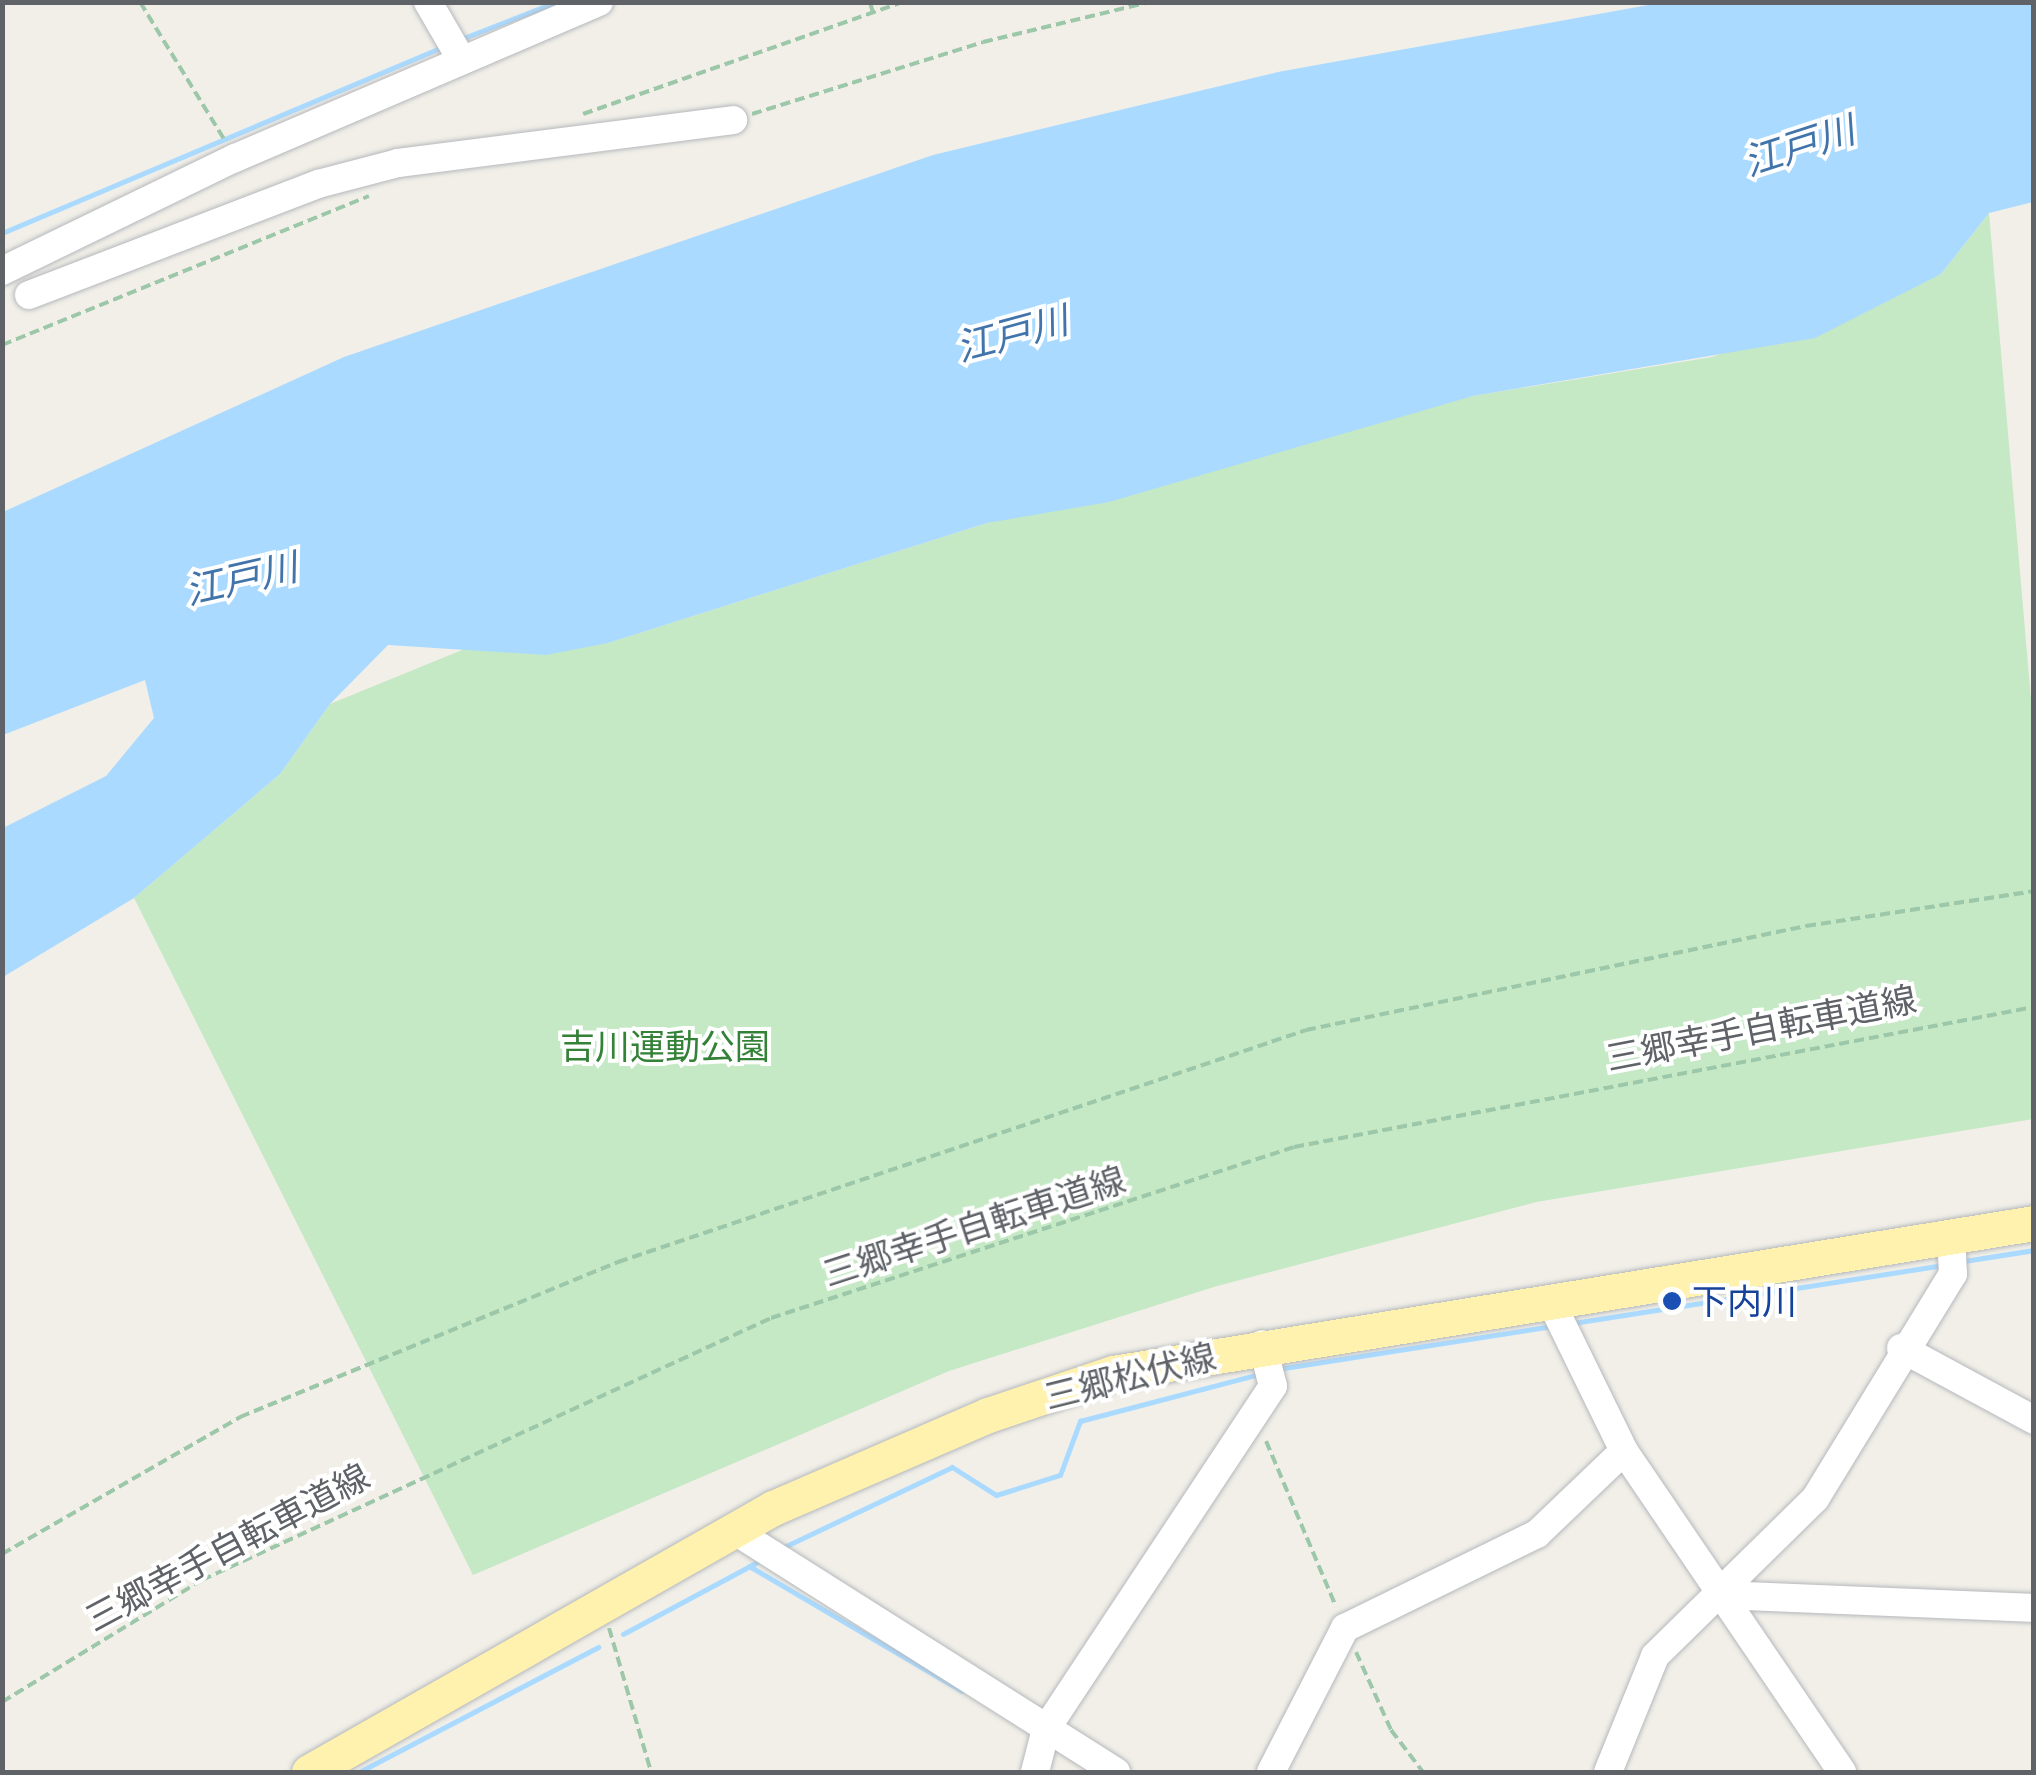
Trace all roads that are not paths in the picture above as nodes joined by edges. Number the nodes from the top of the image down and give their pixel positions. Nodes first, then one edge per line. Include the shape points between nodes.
1 (428, 2) edge
2 (600, 2) edge
3 (461, 59) junction
4 (733, 120) road end
5 (2, 271) edge
6 (30, 295) dead end
7 (2034, 1223) edge
8 (1952, 1254) junction
9 (1559, 1320) junction
10 (1262, 1344) junction
11 (1902, 1348) junction
12 (2034, 1420) edge
13 (1624, 1451) junction
14 (735, 1531) junction
15 (1724, 1594) junction
16 (2034, 1608) edge
17 (1046, 1729) junction
18 (330, 1768) edge
19 (1035, 1772) edge
20 (1116, 1772) edge
21 (1271, 1772) edge
22 (1608, 1772) edge
23 (1842, 1772) edge

1 - 3 street
2 - 3 street
3 - 5 street
4 - 6 street via 398,163
7 - 8 main road, 三郷松伏線
8 - 9 main road, 三郷松伏線
8 - 11 street
9 - 10 main road, 三郷松伏線
9 - 13 street
10 - 14 main road, 三郷松伏線 via 1114,1373 988,1415
10 - 17 street via 1273,1386
11 - 12 street
11 - 15 street via 1815,1498
13 - 15 street
13 - 21 street via 1537,1534 1345,1628
14 - 17 street
14 - 18 main road, 三郷松伏線
15 - 16 street
15 - 22 street via 1656,1656
15 - 23 street
17 - 19 street
17 - 20 street

